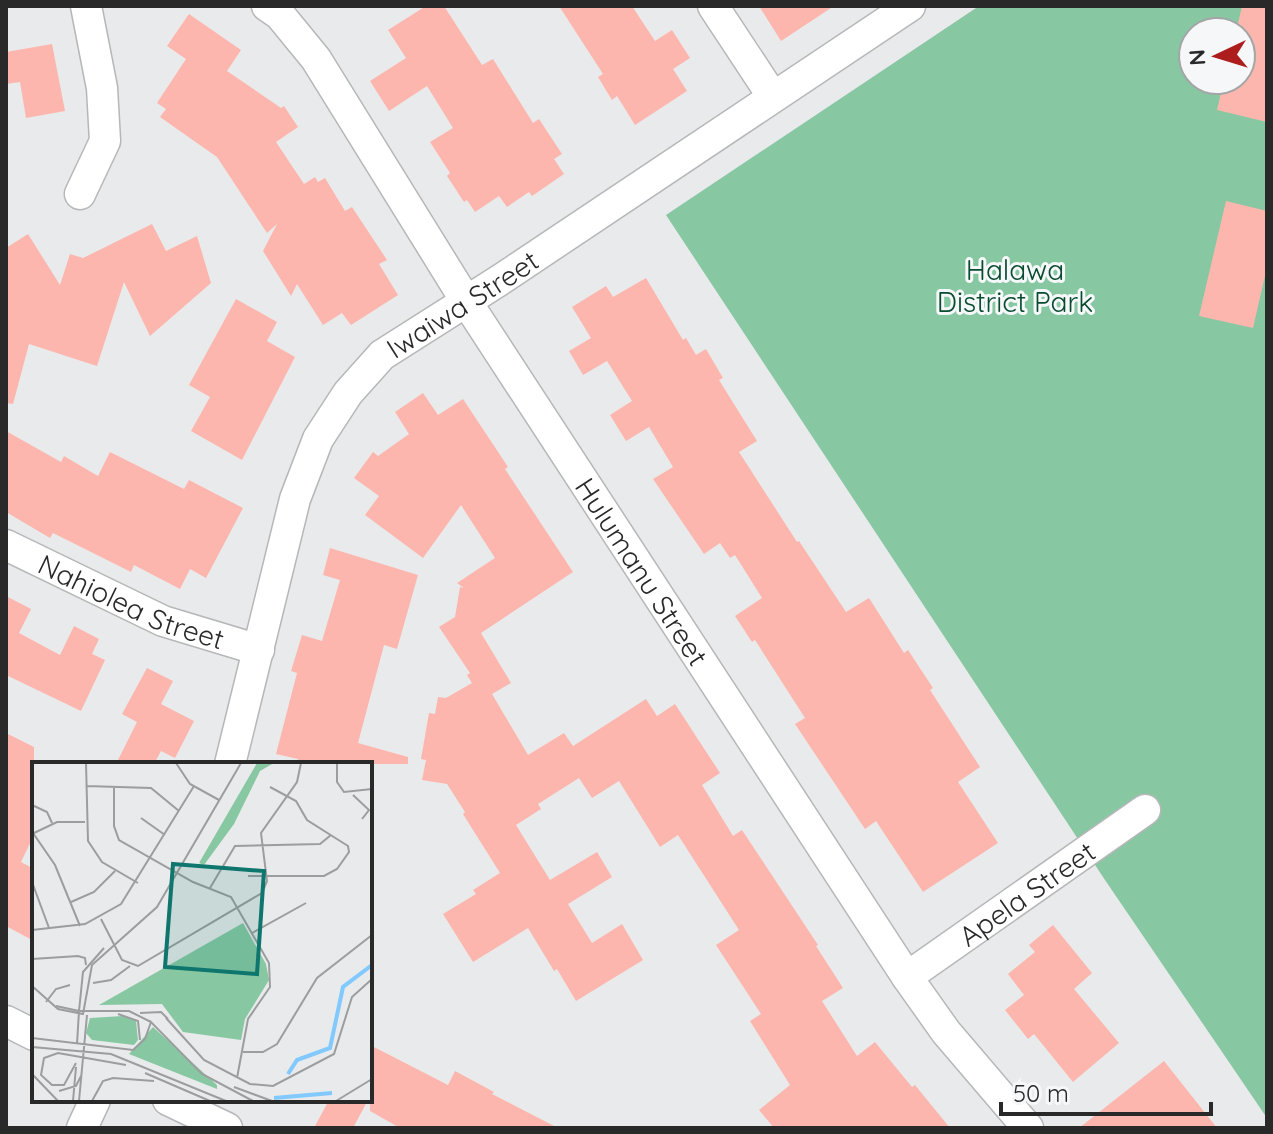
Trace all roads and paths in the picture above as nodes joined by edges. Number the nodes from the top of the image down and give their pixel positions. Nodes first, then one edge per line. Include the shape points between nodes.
1 (86, 6) edge
2 (267, 6) edge
3 (713, 6) edge
4 (910, 6) edge
5 (773, 97) junction
6 (80, 194) dead end
7 (466, 301) junction
8 (6, 545) edge
9 (259, 650) junction
10 (231, 762) edge
11 (1145, 810) dead end
12 (907, 977) junction
13 (6, 1021) edge
14 (32, 1034) edge
15 (94, 1102) edge
16 (172, 1102) edge
17 (82, 1128) edge
18 (227, 1128) edge
19 (1028, 1128) edge

1 - 6 street via 102,88 105,141
2 - 7 street, Hulumanu Street via 316,59
3 - 5 street
4 - 5 street, Iwaiwa Street
5 - 7 street, Iwaiwa Street
7 - 9 street, Iwaiwa Street via 382,355 348,393 318,439 295,499
7 - 12 street, Hulumanu Street
8 - 9 street, Nahiolea Street via 163,621
9 - 10 street, Iwaiwa Street
11 - 12 street, Apela Street
12 - 19 street, Hulumanu Street
13 - 14 street
15 - 17 street
16 - 18 street

